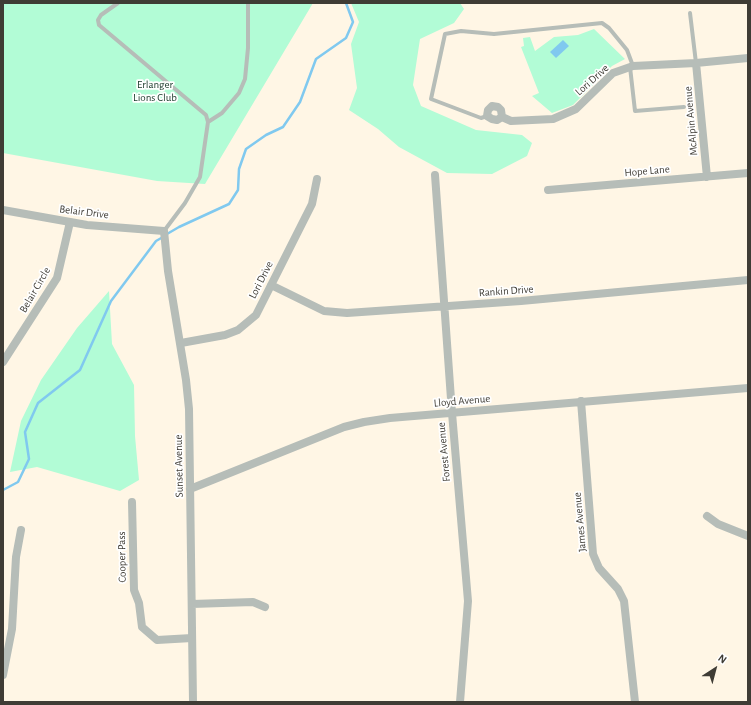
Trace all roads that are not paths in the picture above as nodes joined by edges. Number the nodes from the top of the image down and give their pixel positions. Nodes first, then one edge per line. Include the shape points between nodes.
1 (118, 3) edge
2 (248, 3) edge
3 (690, 13) dead end
4 (748, 58) edge
5 (696, 63) junction
6 (631, 66) junction
7 (684, 107) dead end
8 (487, 116) joint
9 (208, 122) junction
10 (748, 173) edge
11 (435, 175) dead end
12 (707, 177) junction
13 (317, 179) dead end
14 (548, 190) dead end
15 (3, 210) edge
16 (70, 222) junction
17 (164, 231) junction
18 (748, 280) edge
19 (271, 285) junction
20 (444, 306) junction
21 (181, 343) junction
22 (3, 362) edge
23 (748, 388) edge
24 (581, 401) junction
25 (452, 413) junction
26 (190, 489) junction
27 (132, 502) dead end
28 (707, 516) dead end
29 (21, 530) dead end
30 (748, 536) edge
31 (192, 604) junction
32 (265, 607) dead end
33 (192, 638) junction
34 (3, 675) edge
35 (194, 702) edge
36 (460, 702) edge
37 (636, 702) edge

1 - 9 lane via 101,15 99,25 206,115
2 - 9 lane via 245,80 239,93 222,113
3 - 5 lane
4 - 5 street, Lori Drive
5 - 6 street, Lori Drive
5 - 12 street, McAlpin Avenue
6 - 7 lane via 635,111
6 - 8 street, Lori Drive via 613,73 576,109 553,119 511,121 502,117 501,110 492,106
6 - 8 lane via 627,50 602,23 494,34 461,31 445,34 431,99 481,118
9 - 17 lane via 200,177
10 - 12 street, Hope Lane
11 - 20 street, Forest Avenue
12 - 14 street, Hope Lane
13 - 19 street, Lori Drive via 312,204
15 - 16 street, Belair Drive
16 - 17 street, Belair Drive
16 - 22 street, Belair Circle via 57,278
17 - 21 street, Sunset Avenue via 168,271
18 - 20 street, Rankin Drive
19 - 20 street, Rankin Drive via 324,311 337,313
19 - 21 street, Lori Drive via 256,314 244,326 225,335
20 - 25 street, Forest Avenue
21 - 26 street, Sunset Avenue via 189,409
23 - 24 street, Lloyd Avenue
24 - 25 street, Lloyd Avenue
24 - 37 street, James Avenue via 593,554 599,568 618,589 624,601
25 - 26 street, Lloyd Avenue via 390,418 344,427
25 - 36 street, Forest Avenue via 468,601
26 - 31 street, Sunset Avenue
27 - 33 street, Cooper Pass via 134,590 139,603 142,627 157,640
28 - 30 street via 718,524
29 - 34 street via 16,557 12,629
31 - 32 street via 253,602
31 - 33 street, Sunset Avenue
33 - 35 street, Sunset Avenue

